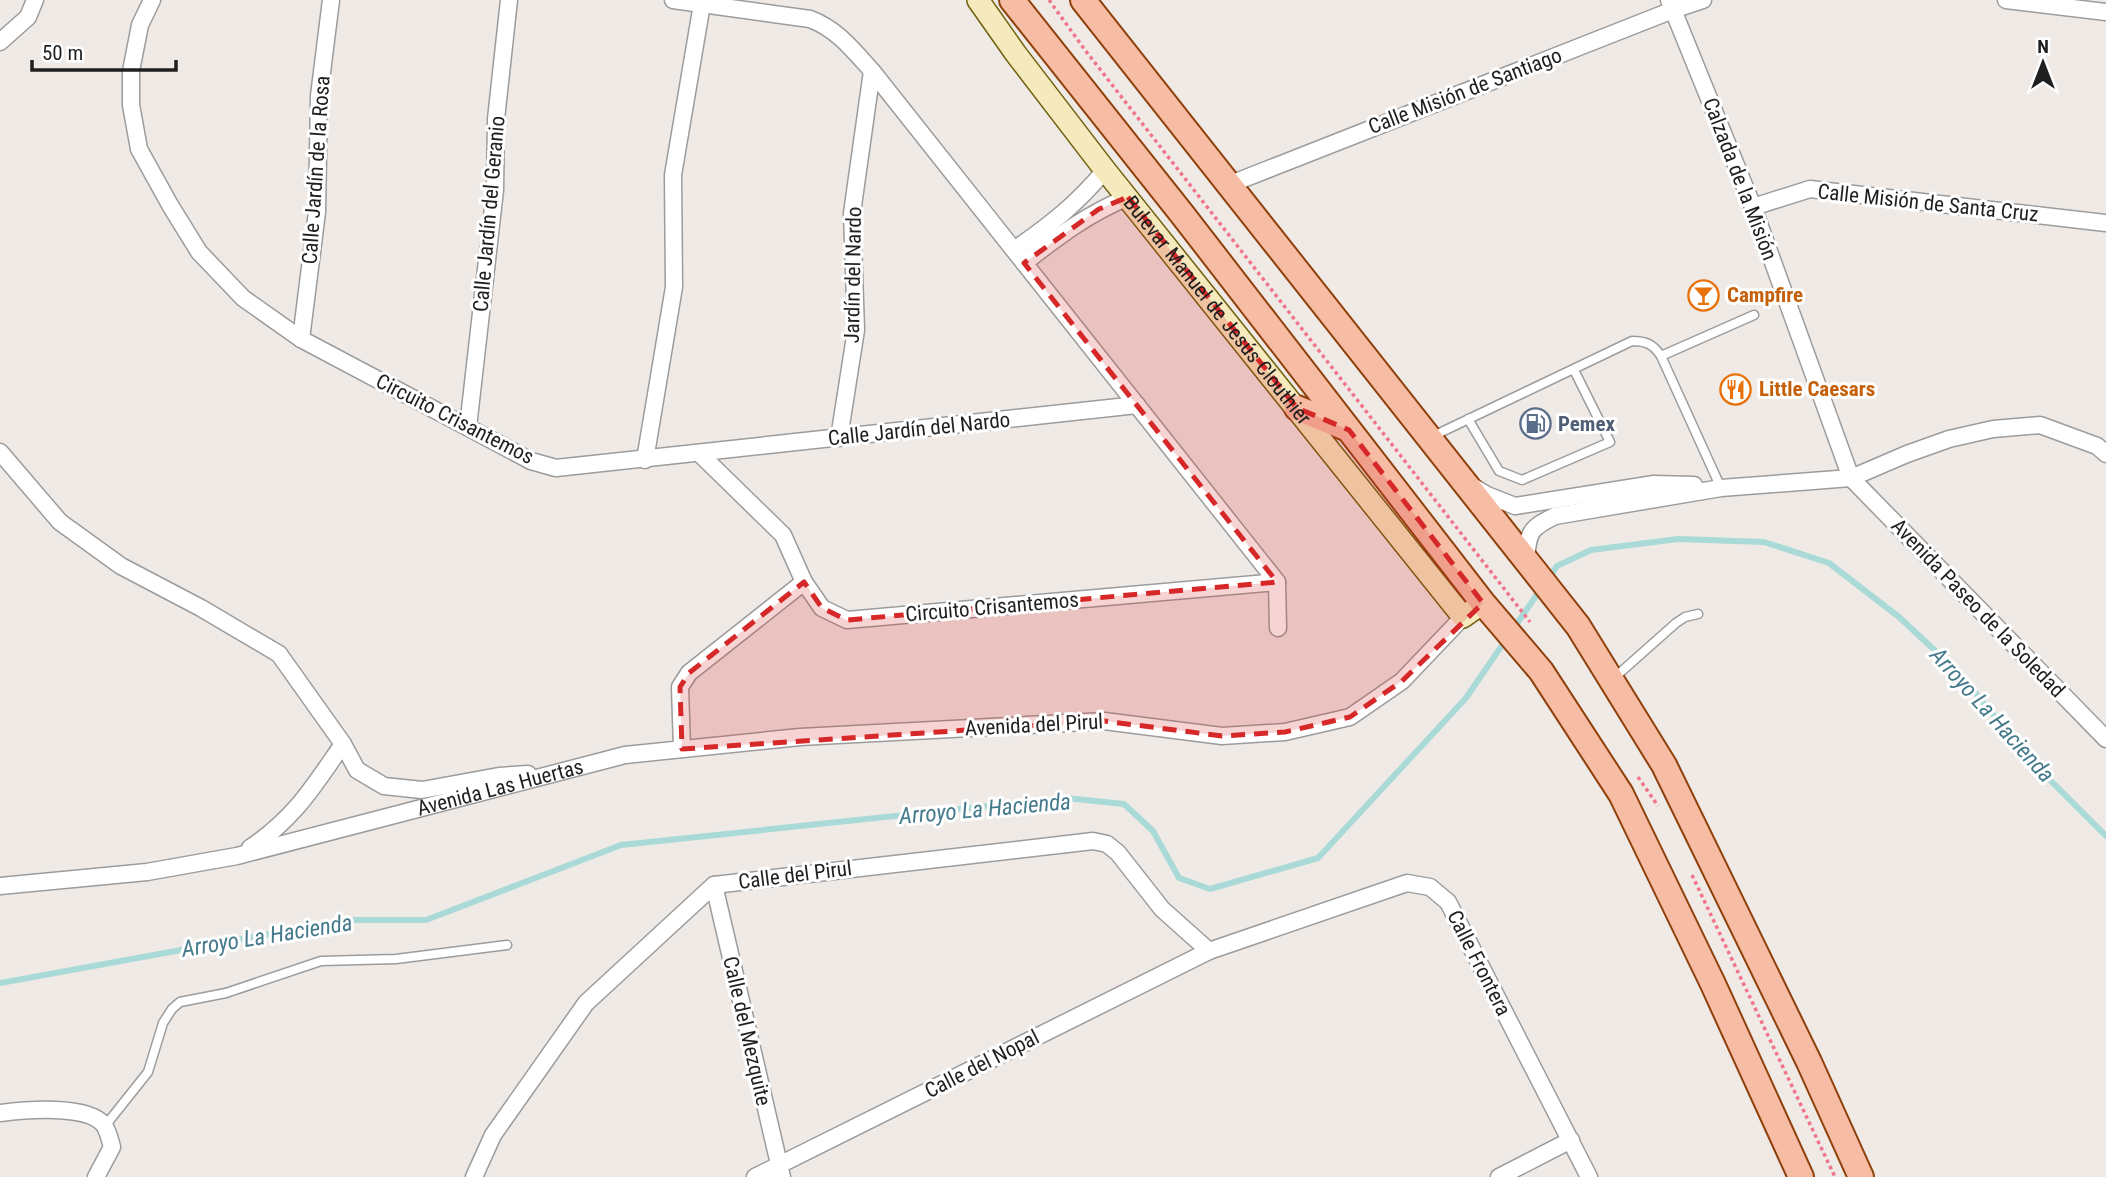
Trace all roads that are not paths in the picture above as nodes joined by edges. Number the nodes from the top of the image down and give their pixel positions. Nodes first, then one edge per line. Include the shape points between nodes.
1 (35, 0) edge
2 (152, 0) edge
3 (331, 0) edge
4 (509, 0) edge
5 (673, 0) edge
6 (978, 0) edge
7 (1012, 0) edge
8 (1083, 0) edge
9 (1703, 0) edge
10 (2006, 0) edge
11 (702, 4) junction
12 (1671, 5) edge
13 (2106, 12) edge
14 (0, 42) edge
15 (872, 71) junction
16 (1105, 170) junction
17 (1228, 185) junction
18 (1128, 197) junction
19 (1753, 207) junction
20 (2106, 223) edge
21 (1014, 250) junction
22 (1024, 263) junction
23 (1754, 315) dead end
24 (301, 339) junction
25 (1661, 356) junction
26 (1574, 370) junction
27 (1137, 405) junction
28 (1297, 408) junction
29 (1468, 419) junction
30 (468, 427) junction
31 (1349, 430) junction
32 (839, 438) junction
33 (1429, 438) junction
34 (0, 452) edge
35 (700, 454) junction
36 (2106, 454) edge
37 (645, 460) junction
38 (1459, 477) junction
39 (1851, 478) junction
40 (1720, 488) junction
41 (1526, 559) junction
42 (804, 582) junction
43 (1278, 582) junction
44 (1492, 612) junction
45 (1698, 614) dead end
46 (1463, 617) junction
47 (1278, 628) dead end
48 (1612, 680) junction
49 (2106, 739) edge
50 (343, 744) junction
51 (682, 749) junction
52 (566, 771) junction
53 (237, 856) junction
54 (714, 885) junction
55 (0, 886) edge
56 (507, 945) dead end
57 (1209, 951) junction
58 (0, 1113) edge
59 (105, 1126) junction
60 (1571, 1140) junction
61 (780, 1171) edge
62 (96, 1177) edge
63 (474, 1177) edge
64 (755, 1177) edge
65 (1499, 1177) edge
66 (1589, 1177) edge
67 (1801, 1177) edge
68 (1861, 1177) edge

1 - 14 street via 28,17
2 - 24 street, Circuito Crisantemos via 140,25 131,71 139,149 199,252 243,298
3 - 24 street, Calle Jardín de la Rosa via 319,96 317,212
4 - 30 street, Calle Jardín del Geranio via 496,119 495,190
5 - 11 street
6 - 16 street, Bulevar Manuel de Jesús Clouthier
7 - 31 main road
8 - 17 main road
9 - 12 street, Calle Misión de Santiago
10 - 13 street
11 - 15 street via 826,25
11 - 37 street via 673,175 674,287
12 - 17 street, Calle Misión de Santiago
12 - 19 street, Calzada de la Misión
15 - 21 street
15 - 32 street, Jardín del Nardo via 852,213 856,330
16 - 18 street, Bulevar Manuel de Jesús Clouthier
16 - 21 street via 1063,215
17 - 33 main road
18 - 22 street via 1071,226
18 - 28 street, Bulevar Manuel de Jesús Clouthier
19 - 20 street, Calle Misión de Santa Cruz via 1810,189
19 - 39 street, Calzada de la Misión
21 - 22 street
22 - 27 street
23 - 25 lane
24 - 30 street, Circuito Crisantemos
25 - 26 lane via 1654,346 1632,341
25 - 40 lane
26 - 29 lane
26 - 29 lane via 1610,442 1522,480 1499,471
27 - 32 street, Calle Jardín del Nardo
27 - 43 street
28 - 31 main road
28 - 46 street, Bulevar Manuel de Jesús Clouthier
29 - 33 lane
30 - 37 street, Circuito Crisantemos via 531,461 556,468
31 - 44 main road
32 - 35 street, Calle Jardín del Nardo
33 - 38 main road
34 - 50 street, Avenida Las Huertas via 60,522 121,566 279,654
35 - 37 street, Circuito Crisantemos
35 - 42 street, Circuito Crisantemos via 783,535
36 - 39 street via 2097,446 2040,425 1993,429 1949,439
38 - 40 street via 1515,506 1654,484
38 - 41 main road
39 - 40 street
39 - 49 street, Avenida Paseo de la Soledad
40 - 41 street via 1555,516 1536,525 1528,537
41 - 48 main road via 1578,626
42 - 43 street, Circuito Crisantemos via 822,608 847,620
42 - 51 street via 689,673 680,688
43 - 47 street
44 - 46 street
44 - 67 main road via 1541,671 1621,794
45 - 48 lane via 1676,623
46 - 51 street, Avenida del Pirul via 1402,681 1350,717 1286,732 1222,736 1104,721 800,737
48 - 68 main road via 1664,765
50 - 52 street, Avenida Las Huertas via 356,770 384,786 422,790 499,776
50 - 53 street, Avenida Las Huertas via 294,813 275,832
51 - 52 street, Avenida del Pirul via 625,755
52 - 53 street, Avenida Las Huertas
53 - 55 street, Avenida Las Huertas via 147,872
54 - 57 street, Calle del Pirul via 1093,841 1118,853 1162,909
54 - 61 street, Calle del Mezquite
54 - 63 street, Calle del Pirul via 586,1003 493,1135
56 - 59 lane via 396,959 321,961 226,993 180,1002 163,1023 148,1072
57 - 60 street, Calle Frontera via 1407,883 1430,887 1448,902
57 - 61 street, Calle del Nopal
58 - 59 street via 65,1110 95,1118
59 - 62 street via 112,1147
60 - 65 street
60 - 66 street, Calle Frontera
61 - 64 street, Calle del Nopal

